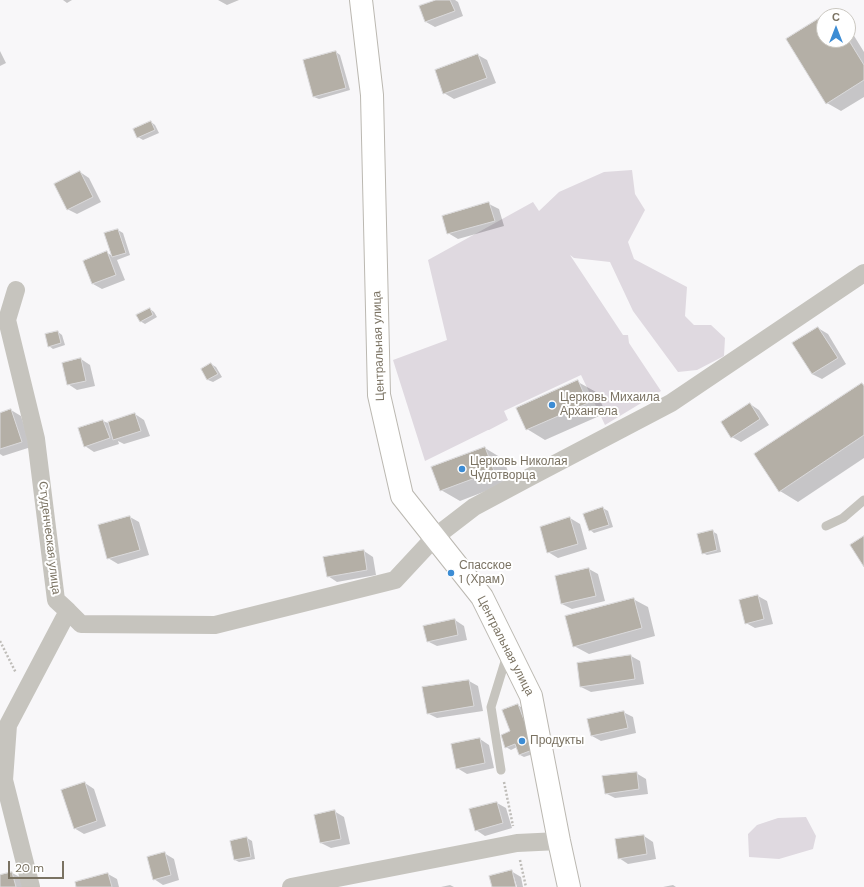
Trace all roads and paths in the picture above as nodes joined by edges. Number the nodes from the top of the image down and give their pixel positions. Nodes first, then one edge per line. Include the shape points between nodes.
1 (361, 0) edge
2 (864, 273) edge
3 (16, 290) dead end
4 (864, 500) edge
5 (826, 526) dead end
6 (435, 537) junction
7 (68, 611) junction
8 (0, 641) edge
9 (508, 650) junction
10 (30, 683) junction
11 (501, 770) dead end
12 (559, 841) junction
13 (31, 887) edge
14 (291, 887) edge
15 (569, 887) edge

1 - 6 street, Центральная улица via 372,95 379,395 402,496
2 - 6 street via 671,403 474,507
3 - 7 street, Студенческая улица via 7,320 36,439 56,600
4 - 5 lane via 843,518
6 - 7 street via 395,580 215,625 81,624
6 - 9 street, Центральная улица via 482,597
7 - 10 street, Студенческая улица
8 - 10 path via 20,682
9 - 11 lane via 491,706
9 - 12 street, Центральная улица via 531,696
10 - 13 street, Студенческая улица via 8,725 4,780
12 - 14 street via 517,843
12 - 15 street, Центральная улица

